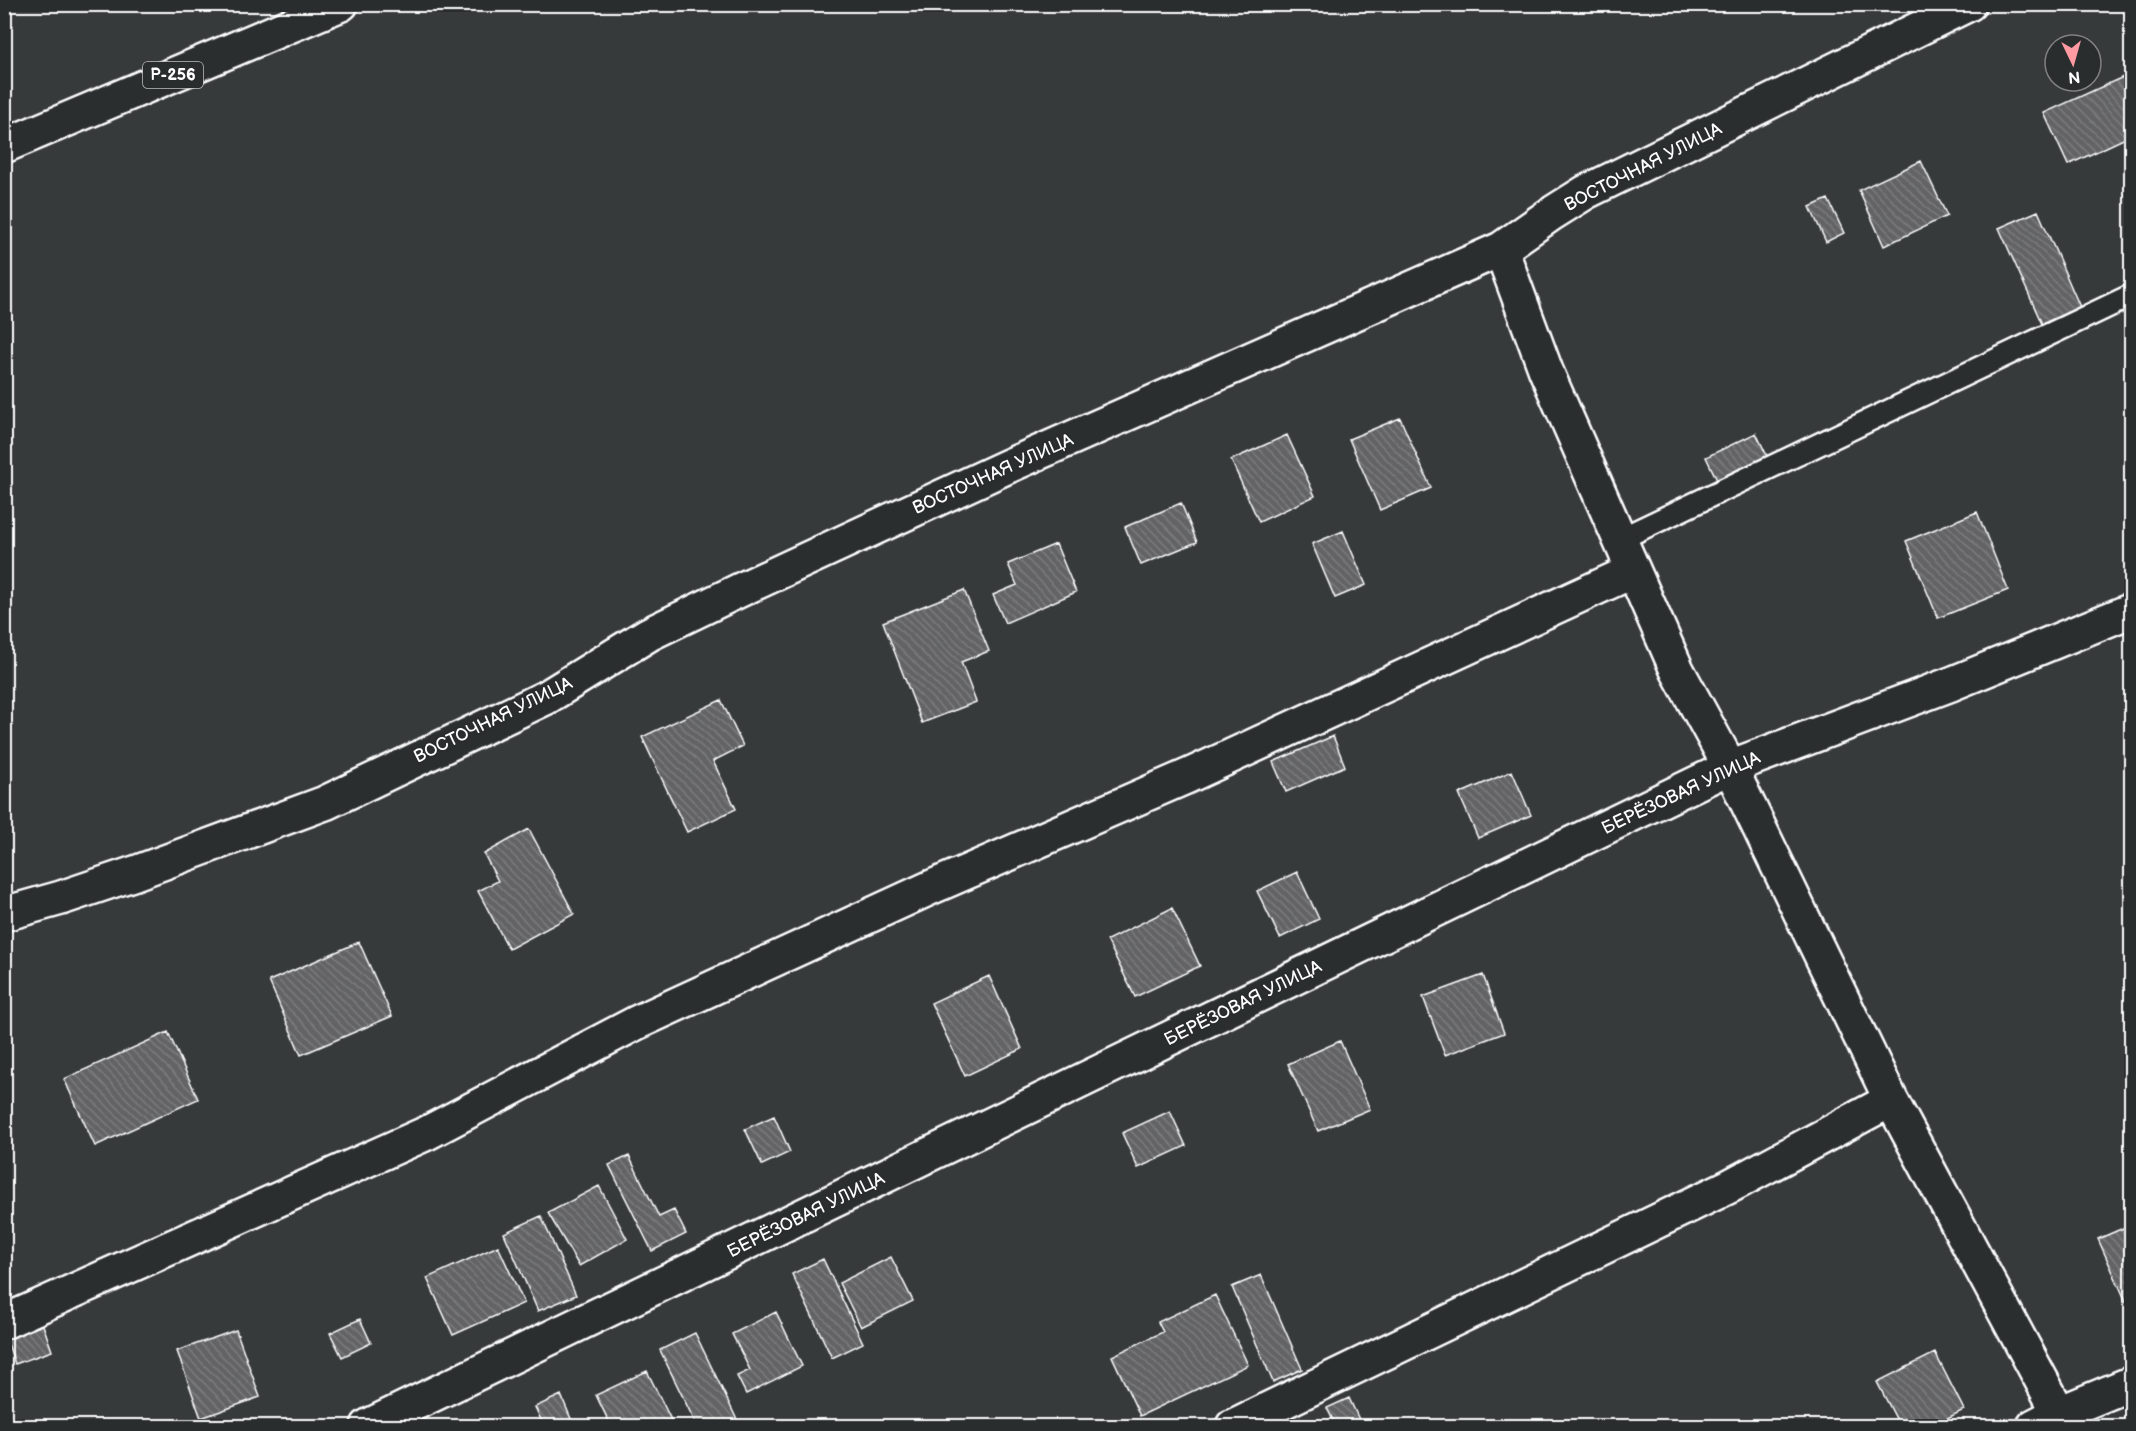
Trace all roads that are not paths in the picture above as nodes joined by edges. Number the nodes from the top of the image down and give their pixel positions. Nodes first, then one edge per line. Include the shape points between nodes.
1 (341, 4) edge
2 (1969, 4) edge
3 (4, 146) edge
4 (1501, 249) junction
5 (2132, 295) edge
6 (1618, 540) junction
7 (1633, 571) junction
8 (2132, 610) edge
9 (1730, 767) junction
10 (4, 914) edge
11 (1891, 1100) junction
12 (4, 1322) edge
13 (2132, 1383) edge
14 (2052, 1422) edge
15 (368, 1426) edge
16 (1233, 1426) edge

1 - 3 main road, Р-256
2 - 4 main road, ВОСТОЧНАЯ УЛИЦА via 1586,192
4 - 6 main road via 1546,371
4 - 10 main road, ВОСТОЧНАЯ УЛИЦА via 1006,467 740,590 649,634 547,697 325,803 135,873
5 - 6 lane
6 - 7 main road
7 - 9 main road via 1677,670
7 - 12 main road via 1188,777 932,887 636,1023 427,1133
8 - 9 main road, БЕРЁЗОВАЯ УЛИЦА via 1952,684
9 - 11 main road
9 - 15 main road, БЕРЁЗОВАЯ УЛИЦА
11 - 14 main road
11 - 16 main road via 1731,1186
13 - 14 main road

